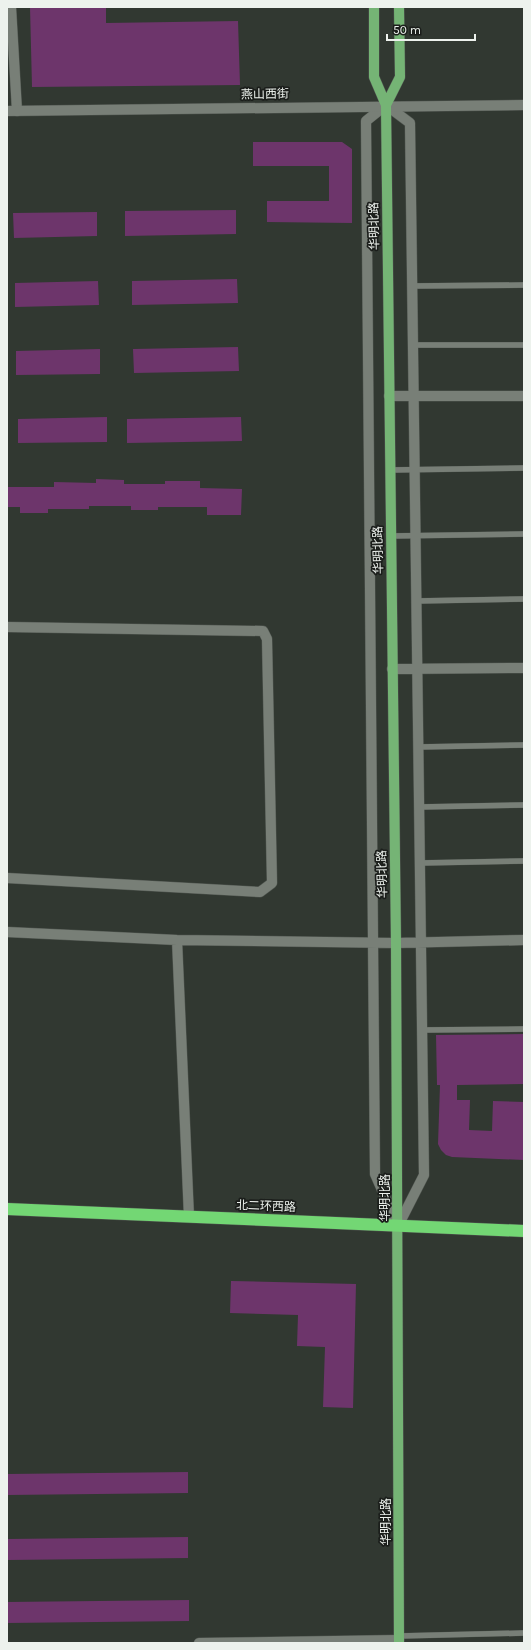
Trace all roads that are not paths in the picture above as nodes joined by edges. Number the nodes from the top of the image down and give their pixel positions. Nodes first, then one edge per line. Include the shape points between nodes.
1 (11, 7) edge
2 (374, 7) edge
3 (399, 7) edge
4 (386, 105) junction
5 (524, 105) edge
6 (12, 111) edge
7 (524, 285) edge
8 (412, 286) junction
9 (413, 345) junction
10 (524, 345) edge
11 (389, 396) junction
12 (413, 396) junction
13 (524, 396) edge
14 (524, 468) edge
15 (390, 470) junction
16 (414, 470) junction
17 (524, 534) edge
18 (390, 536) junction
19 (415, 536) junction
20 (524, 599) edge
21 (416, 601) junction
22 (7, 627) edge
23 (524, 668) edge
24 (392, 669) junction
25 (417, 669) junction
26 (524, 745) edge
27 (418, 747) junction
28 (524, 805) edge
29 (419, 807) junction
30 (524, 861) edge
31 (420, 863) junction
32 (7, 878) edge
33 (7, 932) edge
34 (177, 940) junction
35 (524, 940) edge
36 (373, 943) junction
37 (421, 943) junction
38 (396, 944) junction
39 (524, 1029) edge
40 (422, 1030) junction
41 (7, 1209) edge
42 (189, 1217) junction
43 (398, 1226) junction
44 (524, 1231) edge
45 (524, 1633) edge
46 (399, 1640) edge
47 (199, 1643) edge

1 - 6 street
2 - 4 main road, 华明北路 via 374,77
3 - 4 main road, 华明北路 via 400,77
4 - 5 street, 燕山西街
4 - 6 street, 燕山西街
4 - 8 street via 410,123
4 - 11 main road, 华明北路
4 - 36 street via 366,121
7 - 8 lane
8 - 9 street
9 - 10 lane
9 - 12 street
11 - 12 street
11 - 15 main road, 华明北路
12 - 13 street
12 - 16 street
14 - 16 lane
15 - 16 lane
15 - 18 main road, 华明北路
16 - 19 street
17 - 19 lane
18 - 19 lane
18 - 24 main road, 华明北路
19 - 21 street
20 - 21 lane
21 - 25 street
22 - 32 street via 263,631 267,639 272,883 260,892
23 - 25 street
24 - 25 street
24 - 38 main road, 华明北路
25 - 27 street
26 - 27 lane
27 - 29 street
28 - 29 lane
29 - 31 street
30 - 31 lane
31 - 37 street
33 - 34 street
34 - 36 street
34 - 42 street
35 - 37 street
36 - 38 street
36 - 43 street via 375,1174
37 - 38 street
37 - 40 street
38 - 43 main road, 华明北路
39 - 40 lane
40 - 43 street via 424,1175
41 - 42 highway, 北二环西路
42 - 43 highway, 北二环西路
43 - 44 highway, 北二环西路
43 - 46 main road, 华明北路
45 - 46 lane
46 - 47 street

